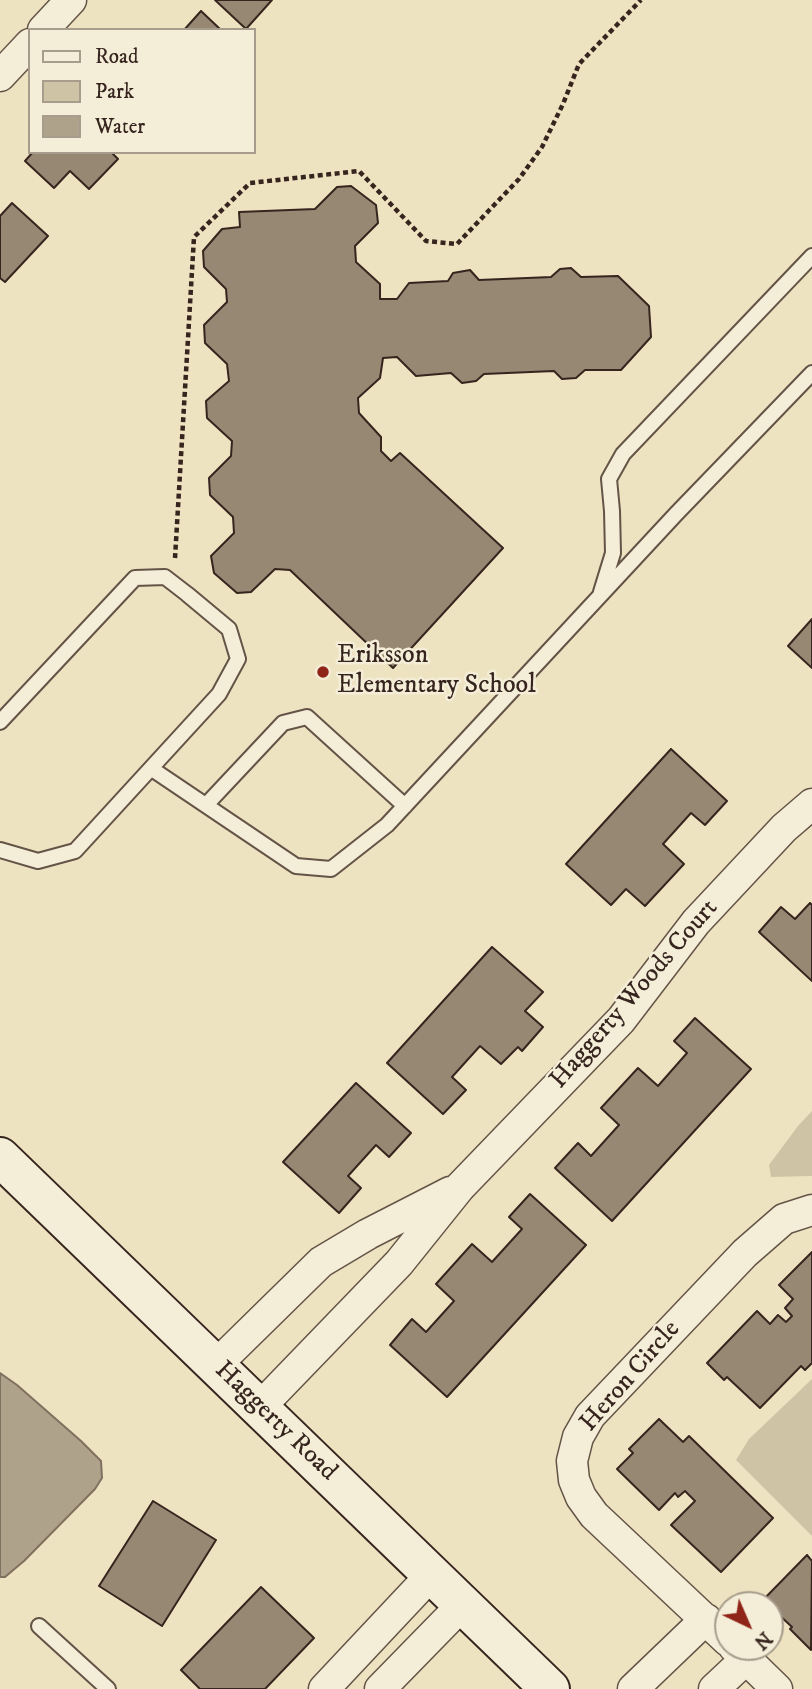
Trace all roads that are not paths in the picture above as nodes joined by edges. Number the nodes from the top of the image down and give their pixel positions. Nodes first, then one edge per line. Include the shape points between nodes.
1 (71, 0) edge
2 (45, 28) edge
3 (28, 46) edge
4 (0, 76) edge
5 (812, 256) edge
6 (812, 373) edge
7 (600, 597) junction
8 (0, 722) edge
9 (152, 769) junction
10 (812, 804) edge
11 (206, 805) junction
12 (405, 806) junction
13 (0, 849) edge
14 (2, 1162) edge
15 (460, 1187) junction
16 (812, 1210) edge
17 (216, 1365) junction
18 (260, 1407) junction
19 (432, 1574) junction
20 (463, 1604) junction
21 (706, 1619) junction
22 (39, 1626) dead end
23 (714, 1627) edge
24 (729, 1661) edge
25 (748, 1661) edge
26 (108, 1689) edge
27 (324, 1689) edge
28 (380, 1689) edge
29 (550, 1689) edge
30 (633, 1689) edge
31 (714, 1689) edge
32 (777, 1689) edge

1 - 2 street
3 - 4 street
5 - 7 lane via 623,454 609,479 613,553
6 - 7 lane
7 - 12 lane
8 - 9 lane via 135,578 165,577 229,629 238,659 219,694
9 - 11 lane
9 - 13 lane via 75,851 38,861
10 - 15 street, Haggerty Woods Court via 696,922 621,1020
11 - 12 lane via 296,866 331,869
11 - 12 lane via 283,723 307,717
14 - 17 main road, Haggerty Road
15 - 17 street, Haggerty Woods Court via 321,1262
15 - 18 street, Haggerty Woods Court via 399,1263
16 - 21 street, Heron Circle via 784,1219 745,1253 590,1416 578,1437 572,1461 581,1497 594,1515
17 - 18 main road, Haggerty Road
18 - 19 main road, Haggerty Road
19 - 20 main road, Haggerty Road
19 - 27 street
20 - 28 street
20 - 29 main road, Haggerty Road
21 - 23 street, Heron Circle
21 - 30 street
22 - 26 lane
24 - 31 street
25 - 32 street, Heron Circle

